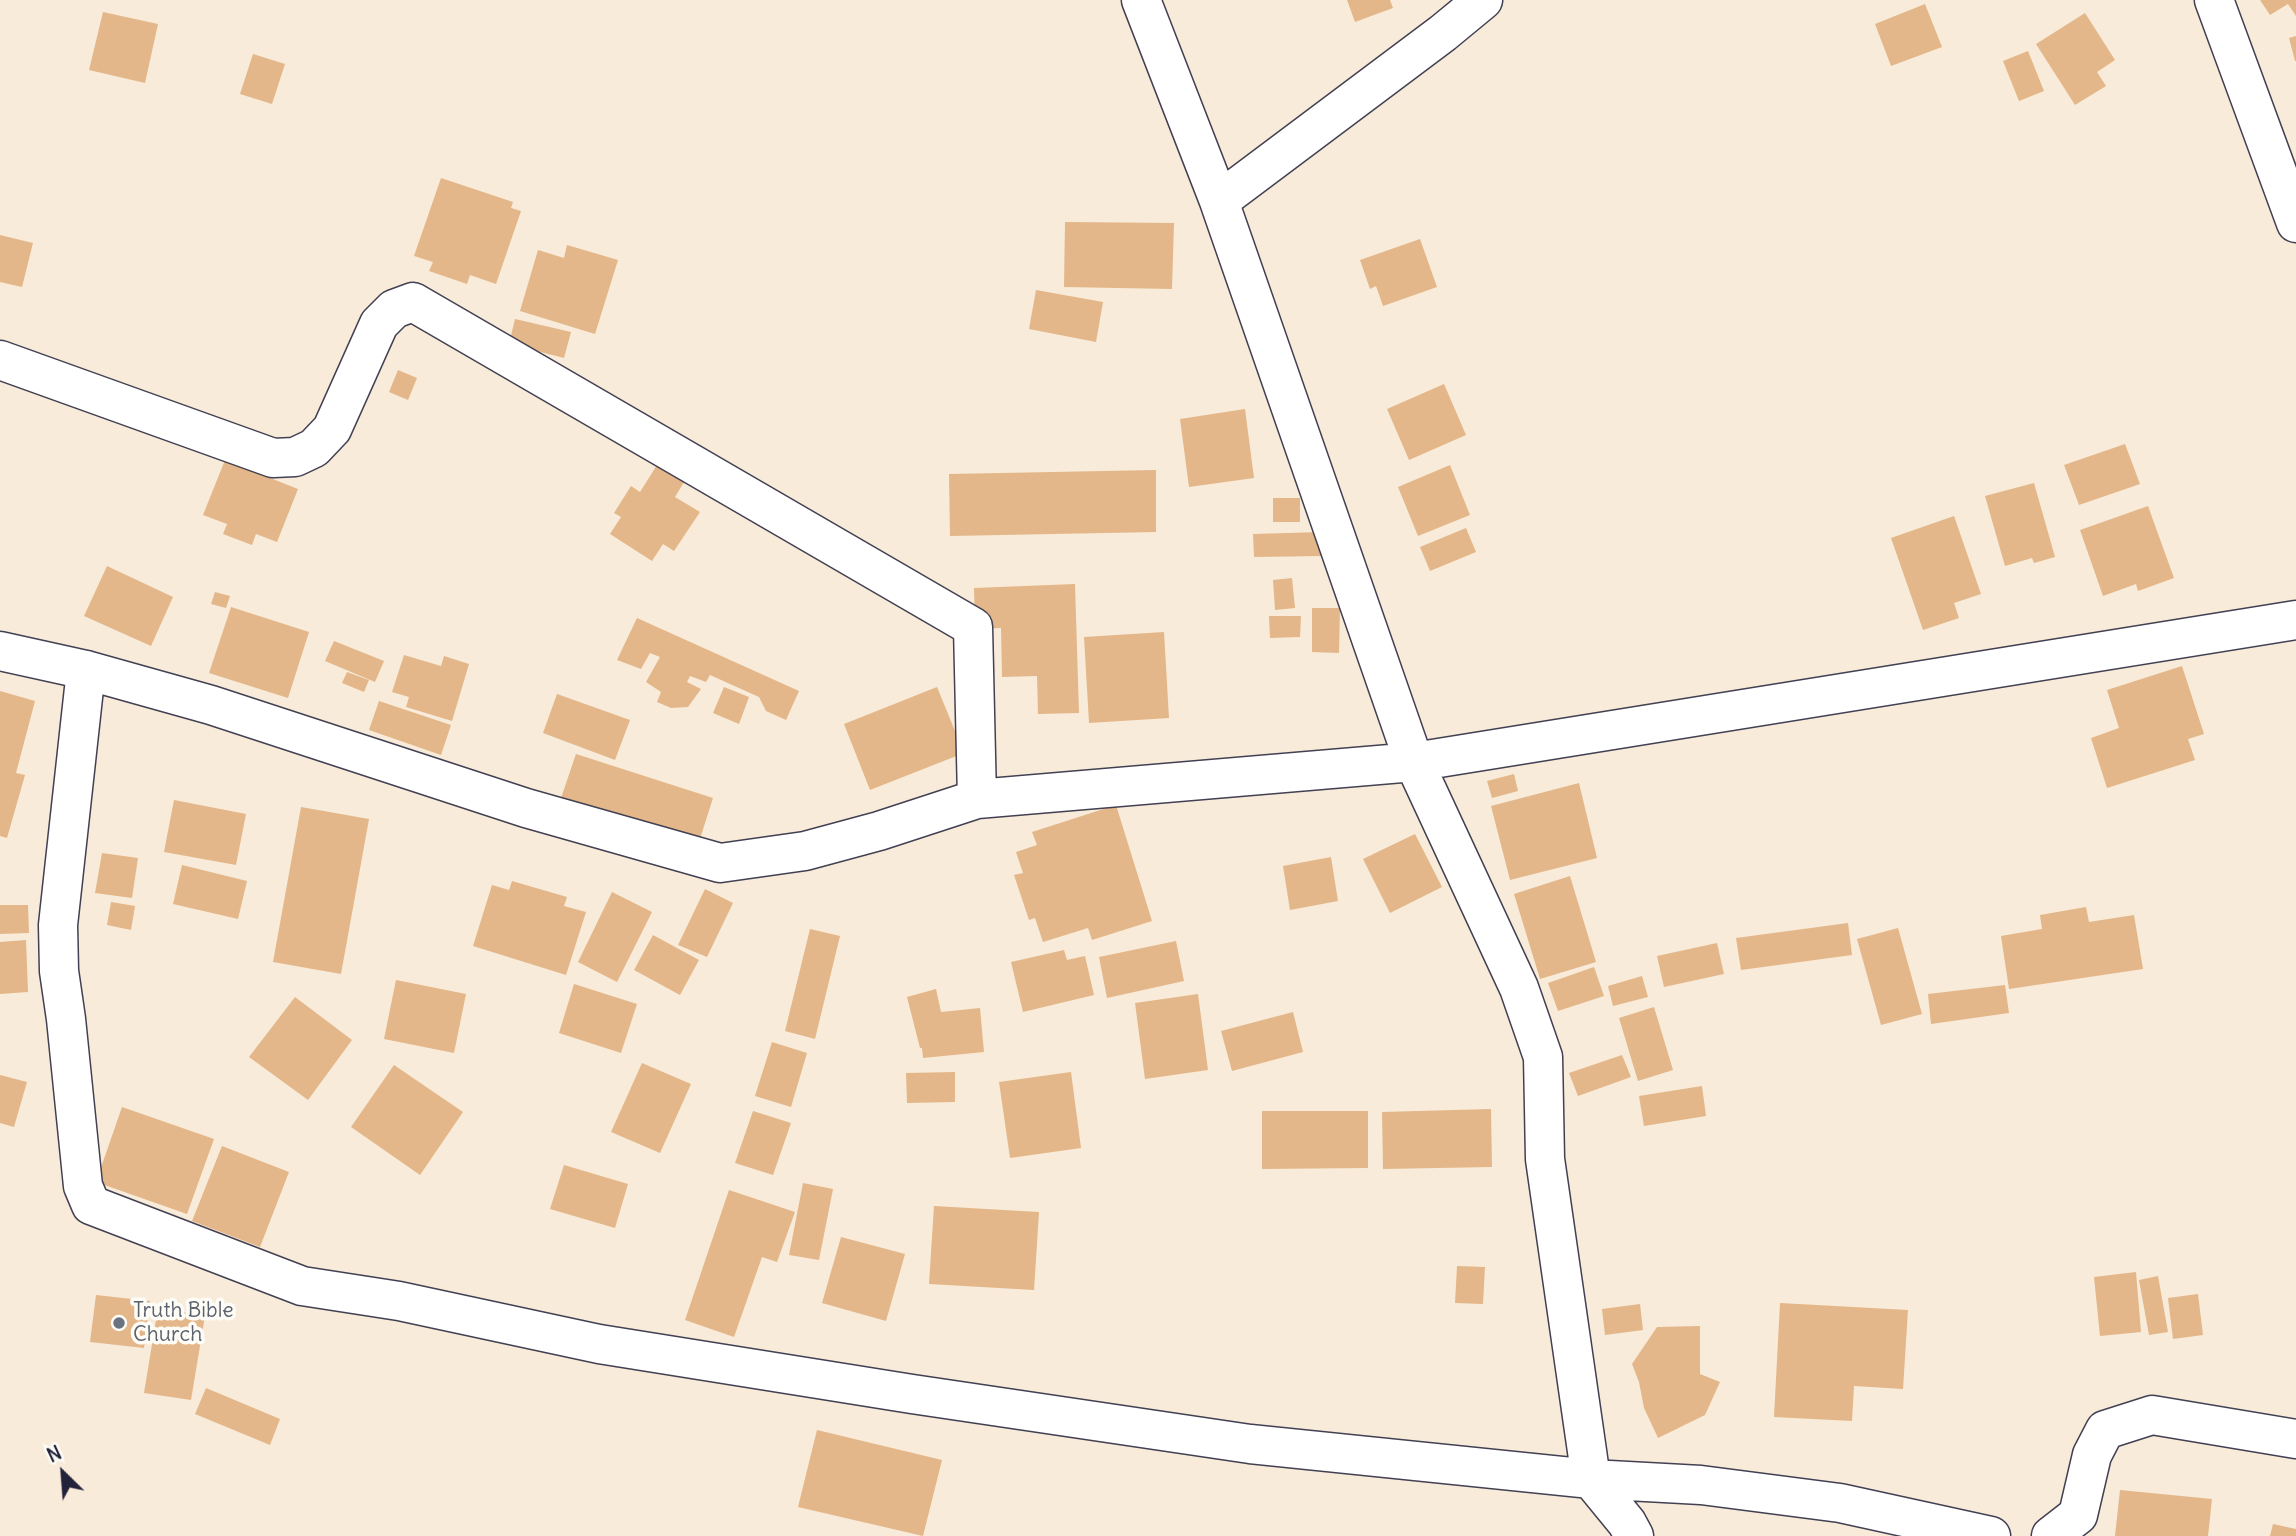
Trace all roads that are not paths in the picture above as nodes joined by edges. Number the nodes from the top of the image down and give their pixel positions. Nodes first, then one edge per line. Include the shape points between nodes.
1 (1141, 0) edge
2 (1483, 0) edge
3 (2214, 0) edge
4 (1219, 201) junction
5 (2296, 223) edge
6 (0, 359) edge
7 (2296, 620) edge
8 (0, 650) edge
9 (86, 670) junction
10 (1414, 762) junction
11 (977, 799) junction
12 (2296, 1439) edge
13 (1591, 1479) junction
14 (1634, 1536) edge
15 (1991, 1536) edge
16 (2051, 1536) edge

1 - 4 street
2 - 4 street
3 - 5 street
4 - 10 street
6 - 11 street via 273,458 295,457 314,448 332,429 379,324 394,309 413,302 973,628
7 - 10 street
8 - 9 street
9 - 11 street via 211,705 526,808 720,863 805,851
9 - 13 street via 58,925 83,1186 91,1205 302,1286 399,1301 599,1344 1250,1444
10 - 11 street
10 - 13 street via 1519,988 1543,1057 1545,1158
12 - 16 street via 2152,1415 2105,1430 2092,1455 2078,1515
13 - 14 street
13 - 15 street via 1700,1485 1840,1503

